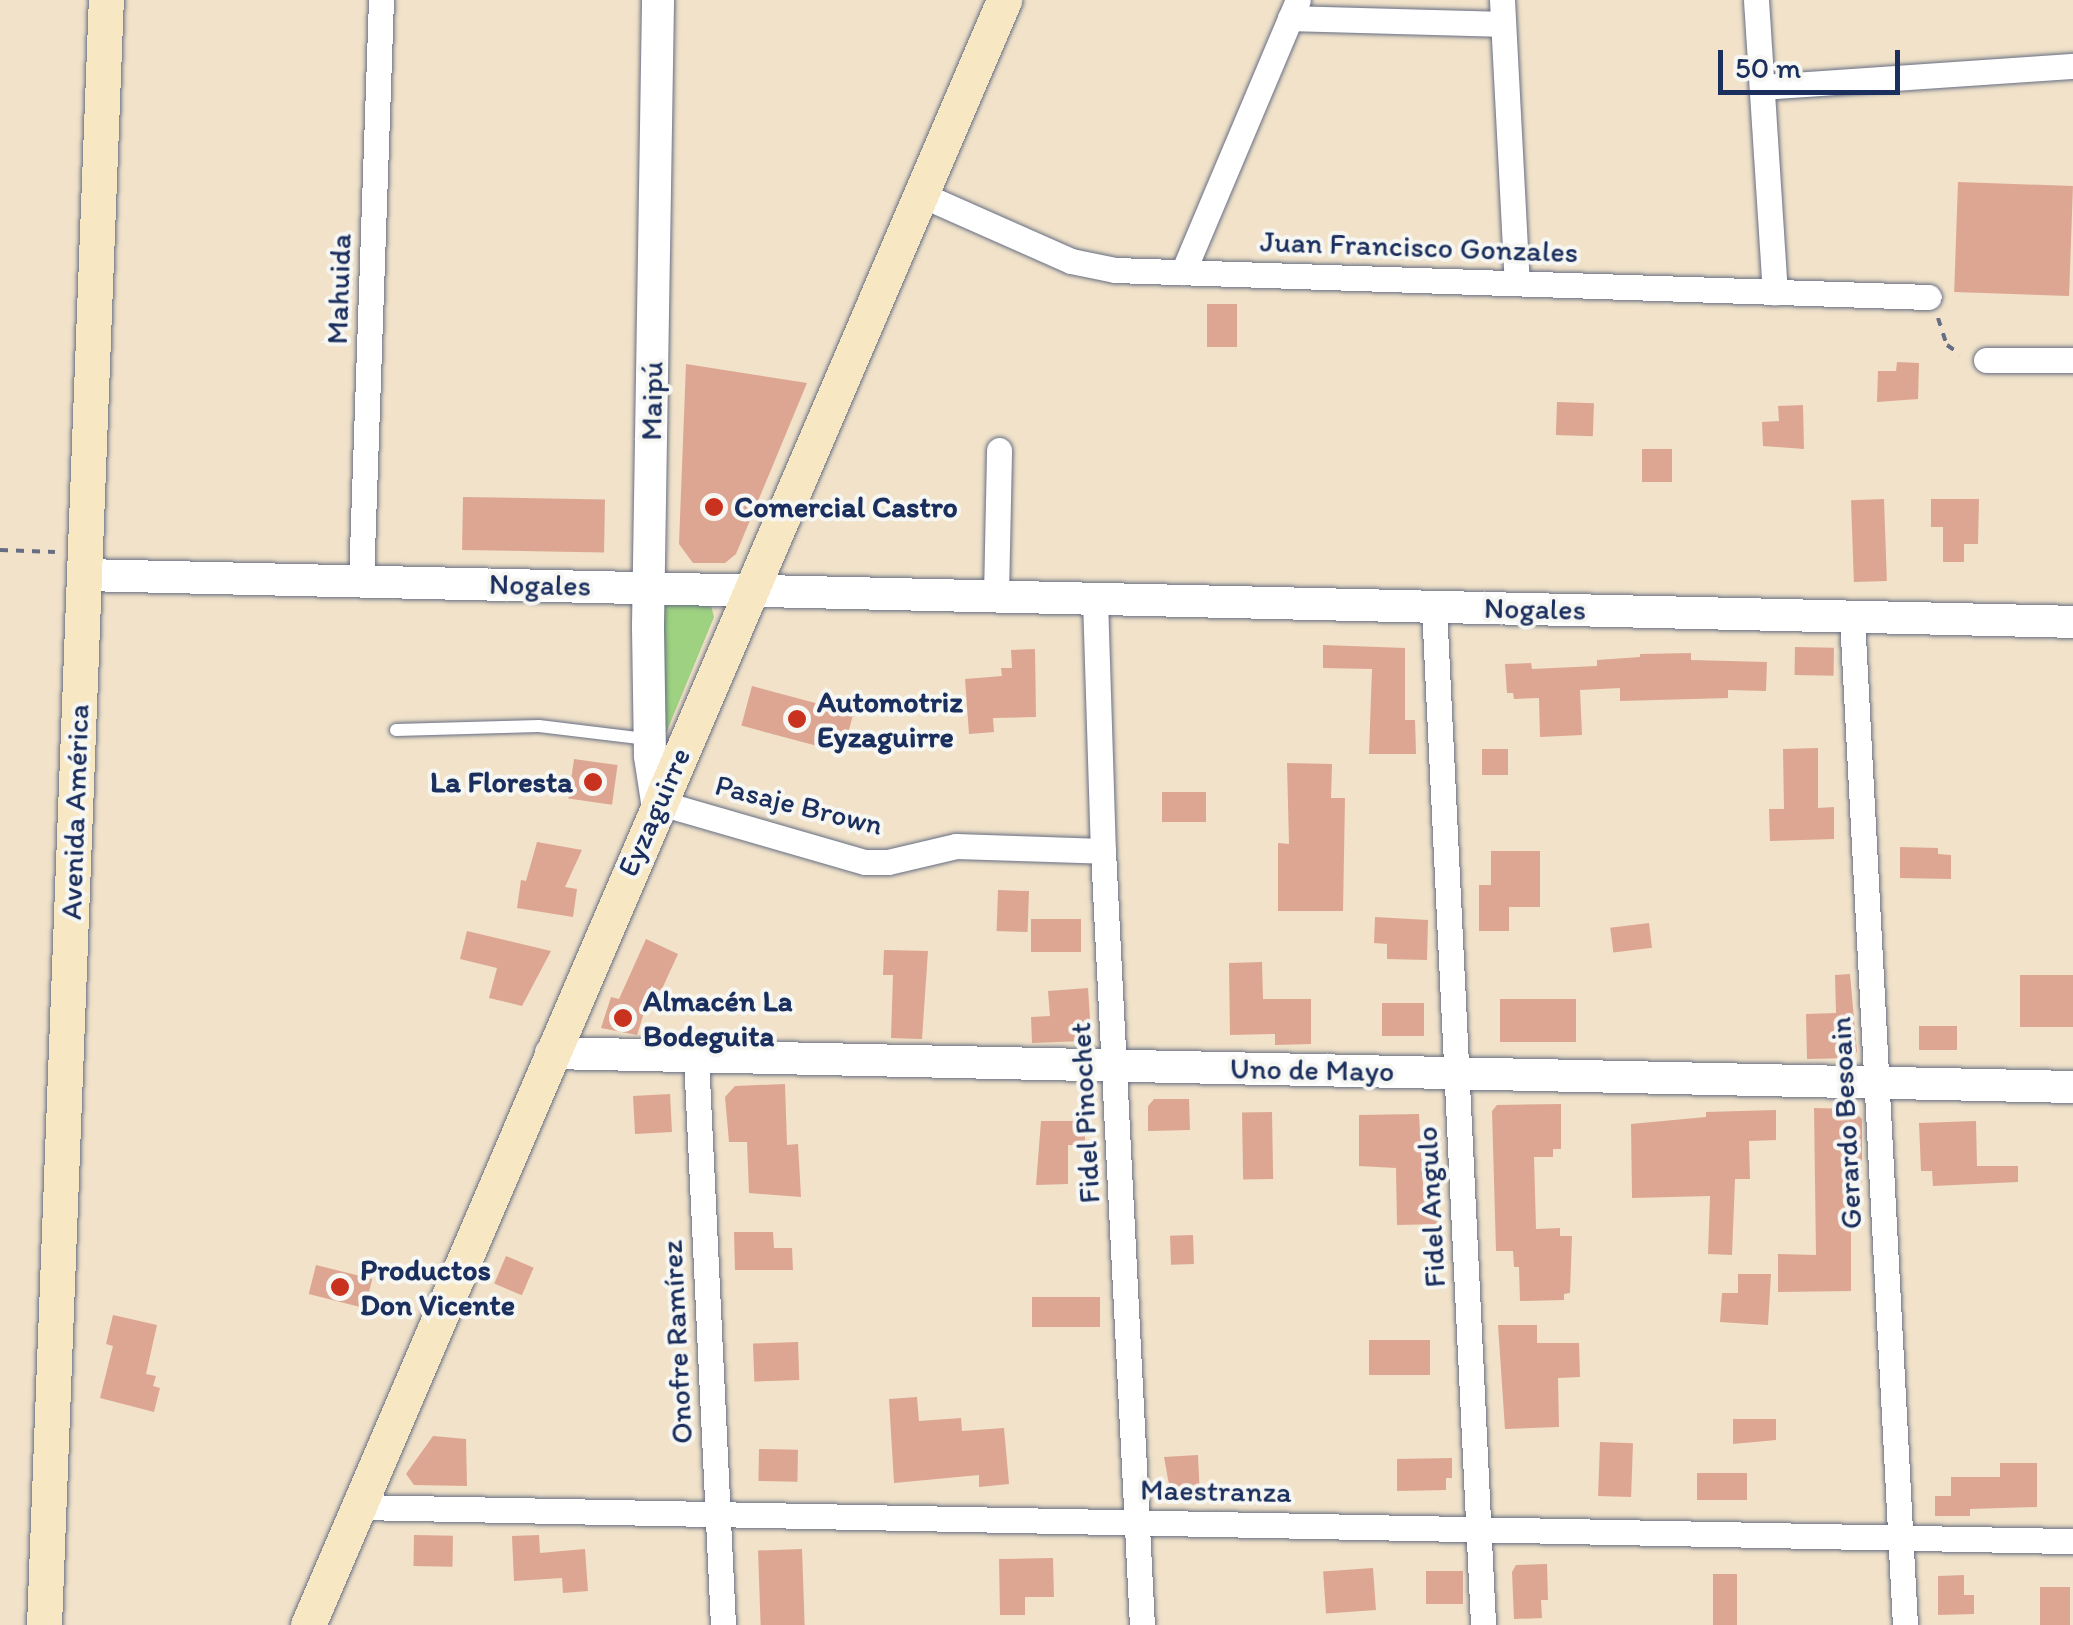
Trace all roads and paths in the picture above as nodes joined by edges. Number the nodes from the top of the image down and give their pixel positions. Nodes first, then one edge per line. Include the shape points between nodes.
1 (106, 0) edge
2 (382, 0) edge
3 (658, 0) edge
4 (1004, 0) edge
5 (1756, 0) edge
6 (1294, 9) edge
7 (1502, 12) edge
8 (2073, 66) edge
9 (1762, 87) junction
10 (922, 195) junction
11 (1183, 272) junction
12 (1517, 283) junction
13 (1775, 292) junction
14 (1929, 297) joint
15 (1986, 360) joint
16 (2073, 360) edge
17 (1000, 450) dead end
18 (0, 550) edge
19 (84, 564) junction
20 (361, 580) junction
21 (649, 588) junction
22 (754, 590) junction
23 (996, 596) junction
24 (1095, 598) junction
25 (1434, 607) junction
26 (1852, 617) junction
27 (2073, 622) edge
28 (396, 730) dead end
29 (650, 739) junction
30 (658, 802) junction
31 (1103, 851) junction
32 (551, 1053) junction
33 (696, 1057) junction
34 (1116, 1066) junction
35 (1457, 1074) junction
36 (1877, 1083) junction
37 (2073, 1087) edge
38 (358, 1507) junction
39 (718, 1517) junction
40 (1137, 1522) junction
41 (1480, 1528) junction
42 (1900, 1539) junction
43 (2073, 1541) edge
44 (44, 1625) edge
45 (308, 1625) edge
46 (723, 1625) edge
47 (1142, 1625) edge
48 (1483, 1625) edge
49 (1905, 1625) edge

1 - 19 main road, Avenida América
2 - 20 street, Mahuida
3 - 21 street, Maipú
4 - 10 main road, Eyzaguirre
5 - 9 street
6 - 7 street
6 - 11 street
7 - 12 street
8 - 9 street
9 - 13 street
10 - 11 street, Juan Francisco Gonzales via 1086,265
10 - 22 main road, Eyzaguirre
11 - 12 street, Juan Francisco Gonzales
12 - 13 street, Juan Francisco Gonzales
13 - 14 street, Juan Francisco Gonzales
14 - 15 path via 1940,301 1947,345
15 - 16 street
17 - 23 street
18 - 19 path
19 - 20 street, Nogales
19 - 44 main road, Avenida América
20 - 21 street, Nogales
21 - 22 street, Nogales
21 - 29 street, Maipú
22 - 23 street, Nogales
22 - 30 main road, Eyzaguirre
23 - 24 street, Nogales
24 - 25 street, Nogales
24 - 31 street, Fidel Pinochet
25 - 26 street, Nogales
25 - 35 street, Fidel Angulo
26 - 27 street, Nogales
26 - 36 street, Gerardo Besoain
28 - 29 lane via 539,726
29 - 30 street, Maipú
30 - 31 street, Pasaje Brown via 865,862 956,846
30 - 32 main road, Eyzaguirre
31 - 34 street, Fidel Pinochet
32 - 33 street, Uno de Mayo
32 - 38 main road, Eyzaguirre
33 - 34 street, Uno de Mayo
33 - 39 street, Onofre Ramírez
34 - 35 street, Uno de Mayo
34 - 40 street, Fidel Pinochet
35 - 36 street, Uno de Mayo
35 - 41 street, Fidel Angulo
36 - 37 street, Uno de Mayo
36 - 42 street, Gerardo Besoain
38 - 39 street, Maestranza
38 - 45 main road, Eyzaguirre
39 - 40 street, Maestranza
39 - 46 street, Onofre Ramírez
40 - 41 street, Maestranza
40 - 47 street, Fidel Pinochet
41 - 42 street, Maestranza
41 - 48 street, Fidel Angulo
42 - 43 street, Maestranza
42 - 49 street, Gerardo Besoain

